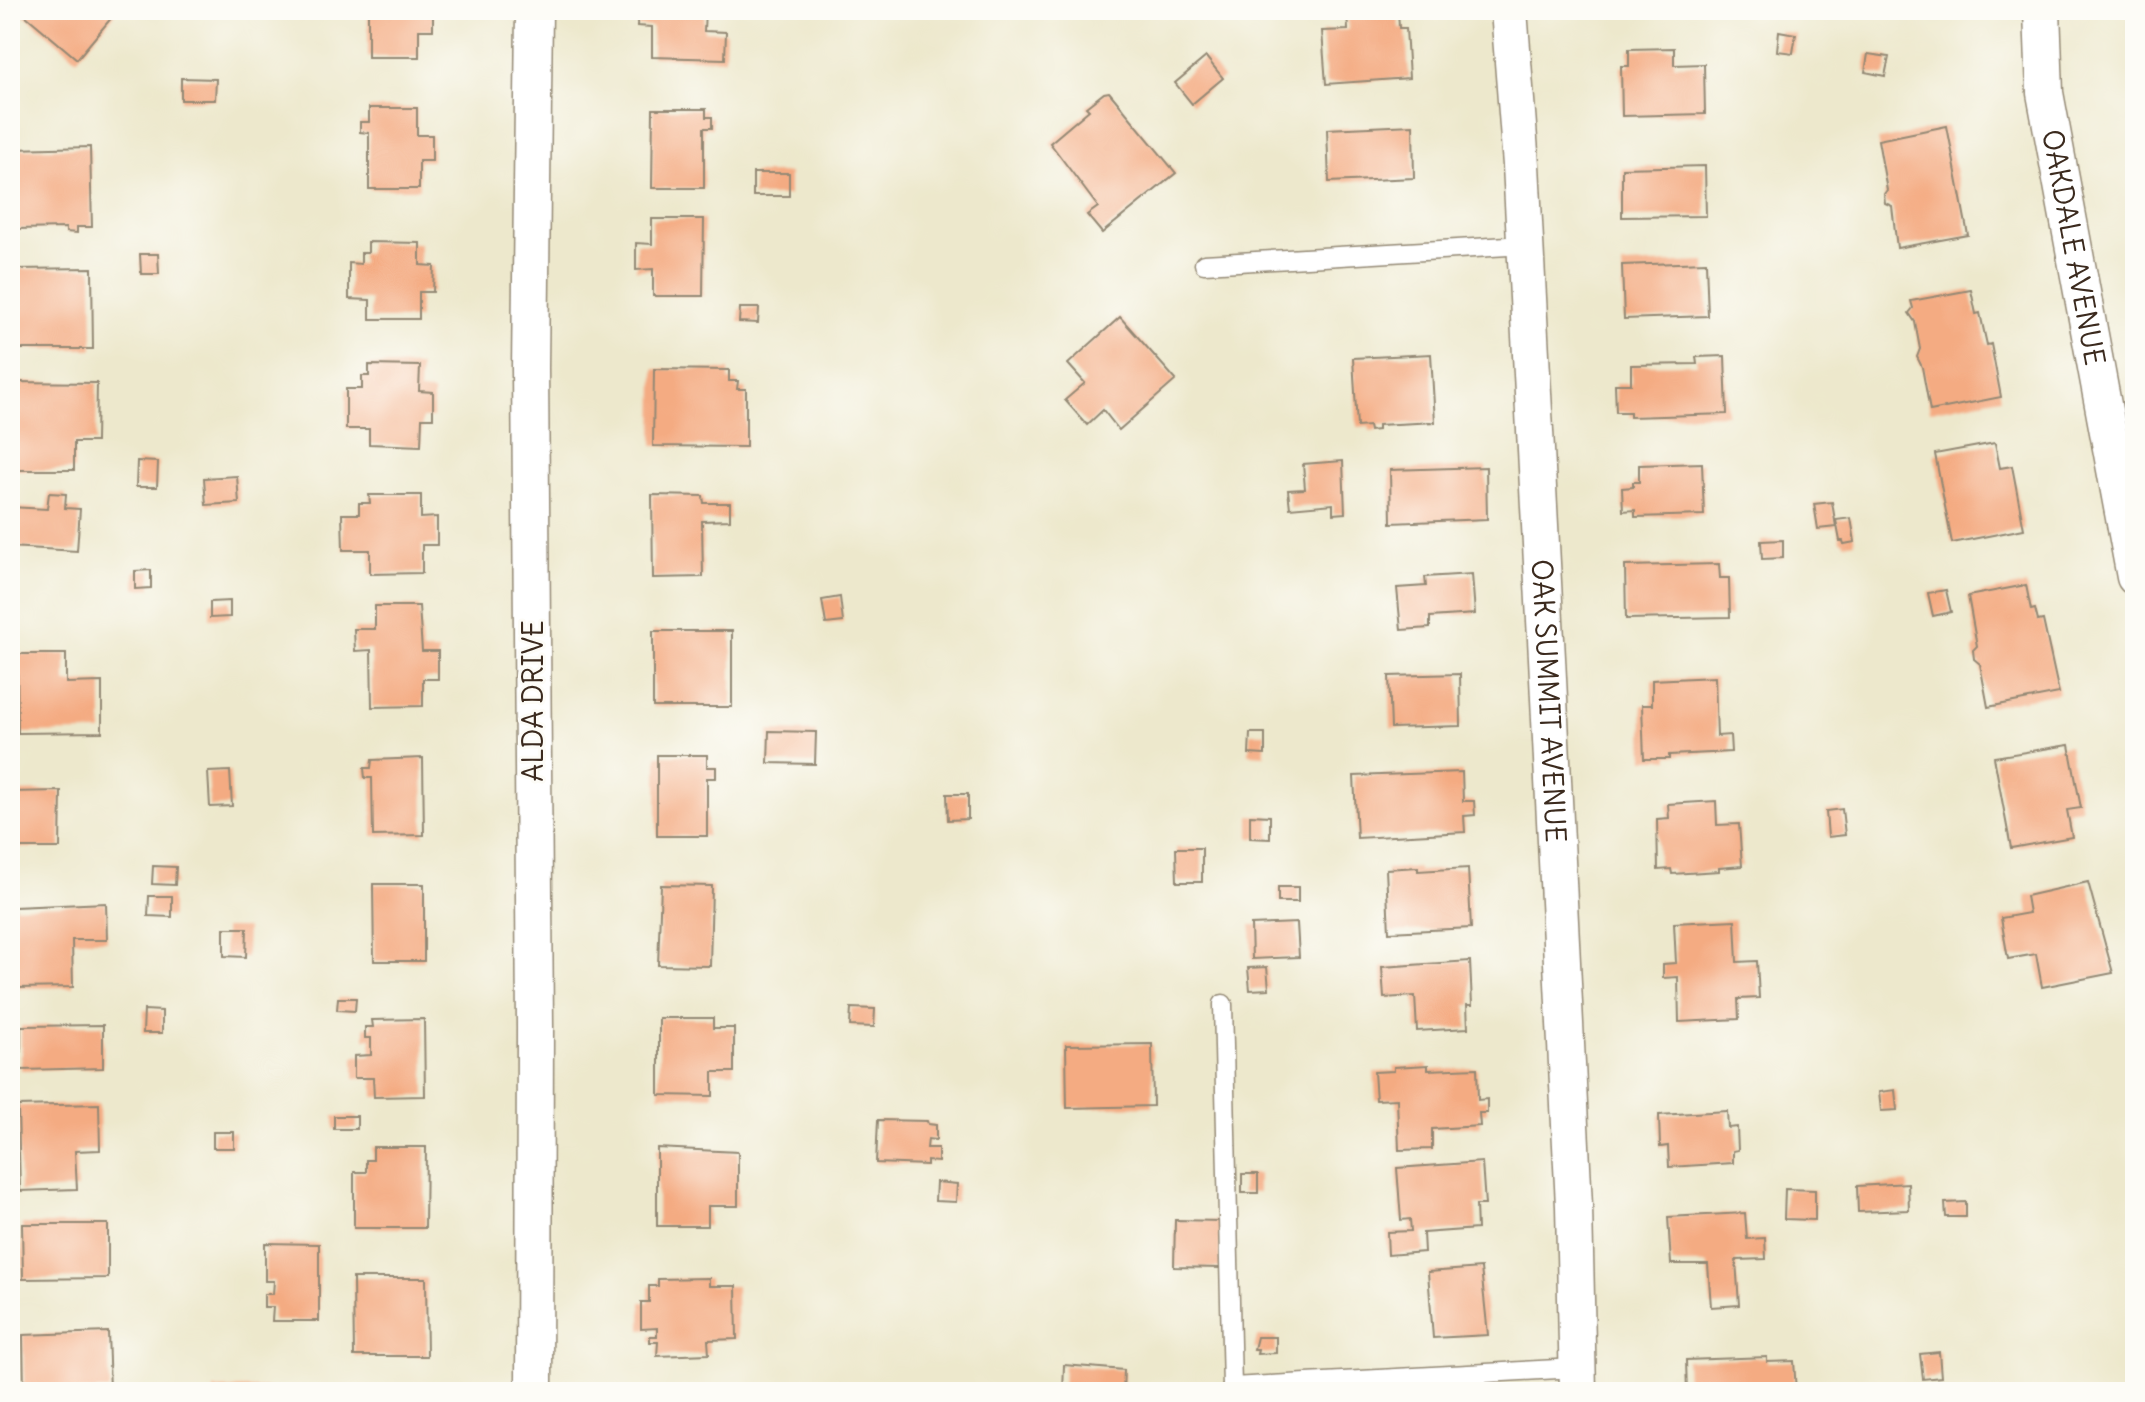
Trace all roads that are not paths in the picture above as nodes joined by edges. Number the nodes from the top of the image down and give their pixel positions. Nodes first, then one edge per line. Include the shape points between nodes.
1 (534, 10) edge
2 (1509, 10) edge
3 (2042, 10) edge
4 (1525, 245) junction
5 (1204, 264) dead end
6 (2135, 577) edge
7 (1223, 1004) dead end
8 (1577, 1380) edge
9 (1231, 1389) edge
10 (534, 1392) edge

1 - 10 street, ALDA DRIVE
2 - 4 street, OAK SUMMIT AVENUE
3 - 6 street, OAKDALE AVENUE via 2045,93
4 - 5 lane
4 - 8 street, OAK SUMMIT AVENUE via 1574,1206
7 - 9 lane
8 - 9 lane

